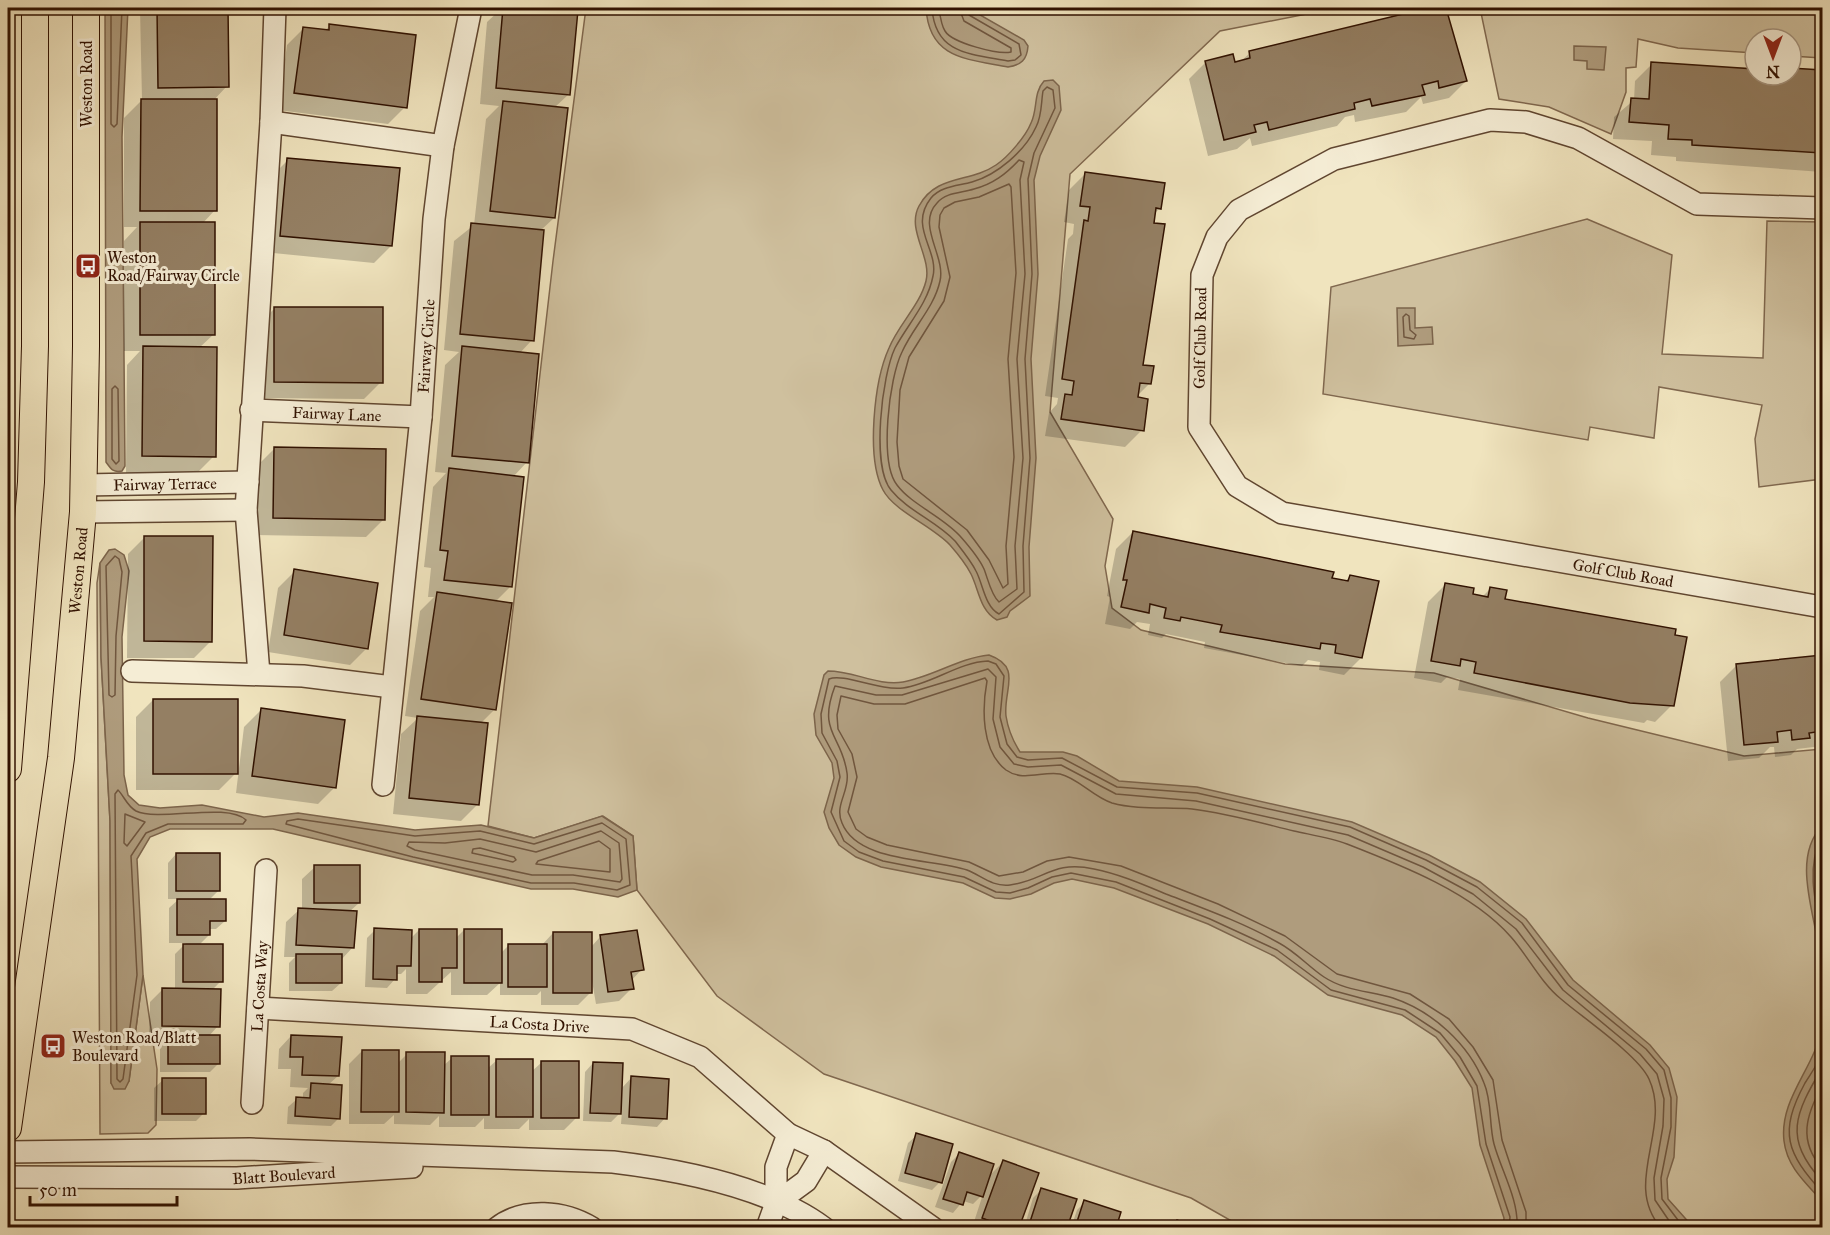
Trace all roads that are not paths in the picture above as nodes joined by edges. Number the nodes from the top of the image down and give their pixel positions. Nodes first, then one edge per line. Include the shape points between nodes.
1 (35, 8) edge
2 (86, 8) edge
3 (275, 8) edge
4 (471, 8) edge
5 (271, 122) junction
6 (443, 146) junction
7 (1822, 208) edge
8 (251, 410) junction
9 (421, 417) junction
10 (248, 482) junction
11 (83, 484) junction
12 (246, 510) junction
13 (83, 512) junction
14 (1822, 607) edge
15 (132, 670) dead end
16 (259, 674) junction
17 (392, 687) junction
18 (8, 769) edge
19 (383, 785) dead end
20 (266, 870) dead end
21 (258, 1008) junction
22 (252, 1103) dead end
23 (8, 1128) edge
24 (788, 1134) junction
25 (824, 1151) junction
26 (8, 1152) edge
27 (523, 1160) junction
28 (8, 1177) edge
29 (776, 1203) junction
30 (497, 1227) edge
31 (592, 1227) edge
32 (766, 1227) edge
33 (824, 1227) edge
34 (933, 1227) edge

1 - 18 main road via 31,482
2 - 11 main road, Weston Road
3 - 5 street
4 - 6 street, Fairway Circle
5 - 6 street
5 - 8 street
6 - 9 street, Fairway Circle via 434,219
7 - 14 street, Golf Club Road via 1697,204 1578,138 1526,122 1490,120 1334,159 1239,210 1217,237 1202,275 1199,428 1237,486 1282,513
8 - 9 street, Fairway Lane
8 - 10 street
9 - 17 street, Fairway Circle
10 - 11 street, Fairway Terrace
10 - 12 street
11 - 13 main road, Weston Road
12 - 13 street, Fairway Terrace
12 - 16 street
13 - 23 main road, Weston Road via 61,758
15 - 16 street
16 - 17 street
17 - 19 street, Fairway Circle
20 - 21 street, La Costa Way
21 - 22 street, La Costa Way
21 - 24 street, La Costa Drive via 632,1029 700,1057
24 - 25 street, La Costa Drive
24 - 29 street via 776,1167
25 - 29 street via 806,1181
25 - 34 street, La Costa Drive
26 - 27 street, Blatt Boulevard via 250,1149
27 - 28 street, Blatt Boulevard via 237,1178
27 - 29 street, Blatt Boulevard via 659,1167 700,1176
29 - 32 street
29 - 33 street, Blatt Boulevard
30 - 31 street via 528,1214 549,1214

